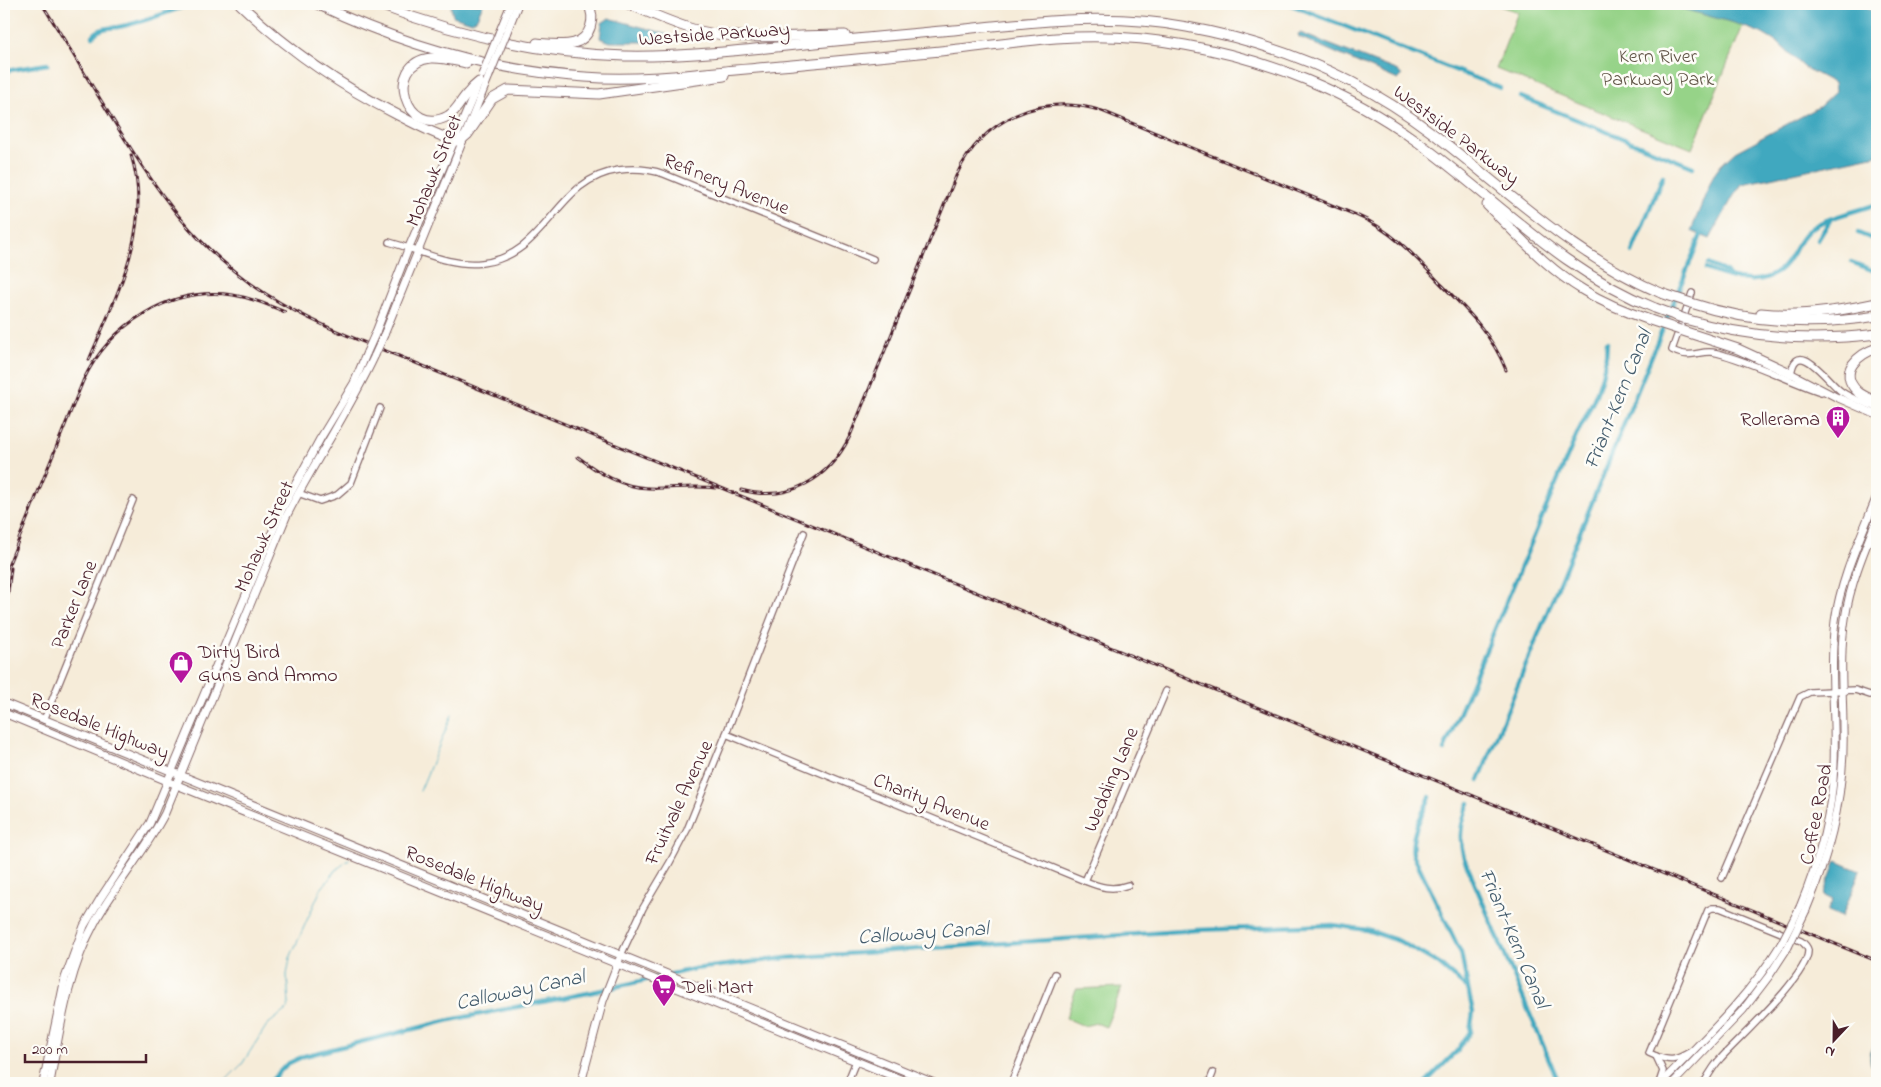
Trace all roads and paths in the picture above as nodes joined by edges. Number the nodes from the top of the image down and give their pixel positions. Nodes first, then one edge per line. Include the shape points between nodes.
1 (240, 4) edge
2 (317, 4) edge
3 (330, 4) edge
4 (377, 4) edge
5 (511, 4) edge
6 (518, 4) edge
7 (588, 4) edge
8 (628, 4) edge
9 (445, 28) junction
10 (502, 33) junction
11 (908, 34) junction
12 (417, 43) junction
13 (766, 68) junction
14 (585, 77) junction
15 (483, 78) junction
16 (458, 140) junction
17 (1452, 169) junction
18 (390, 242) dead end
19 (409, 247) junction
20 (419, 250) junction
21 (872, 259) dead end
22 (1692, 293) dead end
23 (1877, 303) edge
24 (1716, 310) junction
25 (1877, 316) edge
26 (1877, 334) edge
27 (1877, 348) edge
28 (1791, 378) junction
29 (1877, 402) edge
30 (380, 408) dead end
31 (1877, 408) edge
32 (1877, 415) edge
33 (298, 493) junction
34 (1877, 497) edge
35 (133, 500) dead end
36 (1877, 507) edge
37 (1877, 518) edge
38 (1872, 530) junction
39 (804, 533) dead end
40 (1844, 581) junction
41 (244, 596) junction
42 (1843, 629) junction
43 (240, 632) junction
44 (1166, 690) dead end
45 (1832, 691) junction
46 (1842, 691) junction
47 (1870, 695) dead end
48 (4, 703) edge
49 (4, 712) edge
50 (44, 720) junction
51 (726, 734) junction
52 (170, 771) junction
53 (180, 775) junction
54 (167, 781) junction
55 (176, 785) junction
56 (1722, 878) dead end
57 (1084, 881) junction
58 (1128, 885) dead end
59 (1803, 909) junction
60 (1784, 945) junction
61 (621, 956) junction
62 (618, 964) junction
63 (1056, 974) dead end
64 (798, 1037) junction
65 (1694, 1049) junction
66 (855, 1051) junction
67 (1656, 1056) junction
68 (856, 1061) junction
69 (1213, 1073) dead end
70 (916, 1076) junction
71 (43, 1083) edge
72 (50, 1083) edge
73 (581, 1083) edge
74 (847, 1083) edge
75 (910, 1083) edge
76 (934, 1083) edge
77 (1011, 1083) edge
78 (1209, 1083) edge
79 (1660, 1083) edge
80 (1674, 1083) edge
81 (1704, 1083) edge

1 - 16 highway via 297,53 338,81 402,117
2 - 12 highway
3 - 12 highway
4 - 9 highway, Westside Parkway
5 - 10 main road, Mohawk Street
6 - 10 main road, Mohawk Street
7 - 9 highway via 592,14 591,27 583,38 570,44 529,42
8 - 11 highway via 691,29 716,34
9 - 11 highway, Westside Parkway via 522,46 625,56 698,54
10 - 15 main road, Mohawk Street, bridge
11 - 24 highway, Westside Parkway, bridge via 1052,20 1111,19 1182,26 1270,47 1321,67 1379,96 1430,131 1575,246 1620,274 1661,293
12 - 14 highway, Westside Parkway via 497,65
13 - 14 highway, Westside Parkway via 654,78
13 - 16 highway via 612,93 582,95 505,91 489,101 471,130
13 - 17 highway, Westside Parkway via 1057,38 1129,38 1168,42 1244,58 1331,91 1383,118
14 - 15 highway via 527,74 431,58 410,70 405,78 404,93 413,112 437,120 456,110
15 - 16 main road, Mohawk Street
15 - 16 main road, Mohawk Street
16 - 19 main road, Mohawk Street
16 - 20 main road, Mohawk Street
17 - 26 highway, Westside Parkway, bridge via 1541,243 1620,292 1655,308 1727,330 1780,337 1815,339
17 - 28 highway, bridge via 1555,270 1581,289 1607,304 1738,349
18 - 19 street, Refinery Avenue
19 - 20 street, Refinery Avenue
19 - 41 main road, Mohawk Street, bridge via 354,383 282,509
20 - 21 street, Refinery Avenue via 451,261 482,263 497,260 526,245 568,197 589,180 614,171 642,169 664,174
20 - 33 main road, Mohawk Street, bridge via 375,355
22 - 28 street via 1672,350 1693,356 1714,352 1774,375
23 - 24 highway via 1803,314 1768,314 1723,307
24 - 25 highway, Westside Parkway via 1765,319 1810,322
27 - 29 highway via 1861,354 1850,374 1856,390
28 - 31 street via 1798,361 1809,360 1842,392
28 - 32 main road
30 - 33 street via 351,483 337,495 320,501
33 - 43 main road, Mohawk Street
34 - 40 main road, Coffee Road
35 - 50 street, Parker Lane
36 - 38 main road
37 - 38 main road, Coffee Road
38 - 42 main road, Coffee Road via 1852,584
39 - 51 street, Fruitvale Avenue
40 - 42 main road via 1847,587 1840,624
40 - 45 main road, Coffee Road via 1834,634
41 - 43 main road via 244,606 235,629
41 - 52 main road, Mohawk Street
42 - 46 main road, Coffee Road
43 - 53 main road, Mohawk Street
44 - 57 street, Wedding Lane
45 - 46 street
45 - 56 street via 1807,693 1800,697
45 - 59 main road, Coffee Road via 1834,763 1830,806
46 - 47 street via 1855,690
46 - 59 main road, Coffee Road via 1843,763 1838,808 1822,871
48 - 50 main road, Rosedale Highway
49 - 54 main road, Rosedale Highway
50 - 52 main road, Rosedale Highway
51 - 57 street, Charity Avenue
51 - 61 street, Fruitvale Avenue via 683,839 643,908
52 - 53 main road, Rosedale Highway
52 - 54 main road, Mohawk Street
53 - 55 main road, Mohawk Street
53 - 61 main road, Rosedale Highway
54 - 55 main road, Rosedale Highway
54 - 71 main road, Mohawk Street via 150,823 84,926 63,985
55 - 62 main road, Rosedale Highway
55 - 72 main road, Mohawk Street via 152,838 104,906 85,944 68,994
57 - 58 street, Charity Avenue via 1107,888
59 - 60 main road, Coffee Road, bridge
60 - 65 main road, Coffee Road via 1738,1004
60 - 80 main road, Coffee Road via 1769,976 1743,1010
61 - 62 main road, Fruitvale Avenue
61 - 66 main road, Rosedale Highway
62 - 64 main road, Rosedale Highway
62 - 73 main road, Fruitvale Avenue
63 - 77 street
64 - 66 main road via 807,1036 851,1054
64 - 68 main road, Rosedale Highway
65 - 67 street, Coffee Road via 1676,1060
65 - 79 main road, Coffee Road
66 - 70 main road, Rosedale Highway
67 - 79 street, Coffee Road via 1663,1071
67 - 81 street, Coffee Road via 1649,1053 1708,910 1720,908 1801,941 1808,953 1805,962 1761,1018 1720,1059
68 - 70 main road via 862,1060 901,1075
68 - 74 street
68 - 75 main road, Rosedale Highway
69 - 78 street
70 - 76 main road, Rosedale Highway

